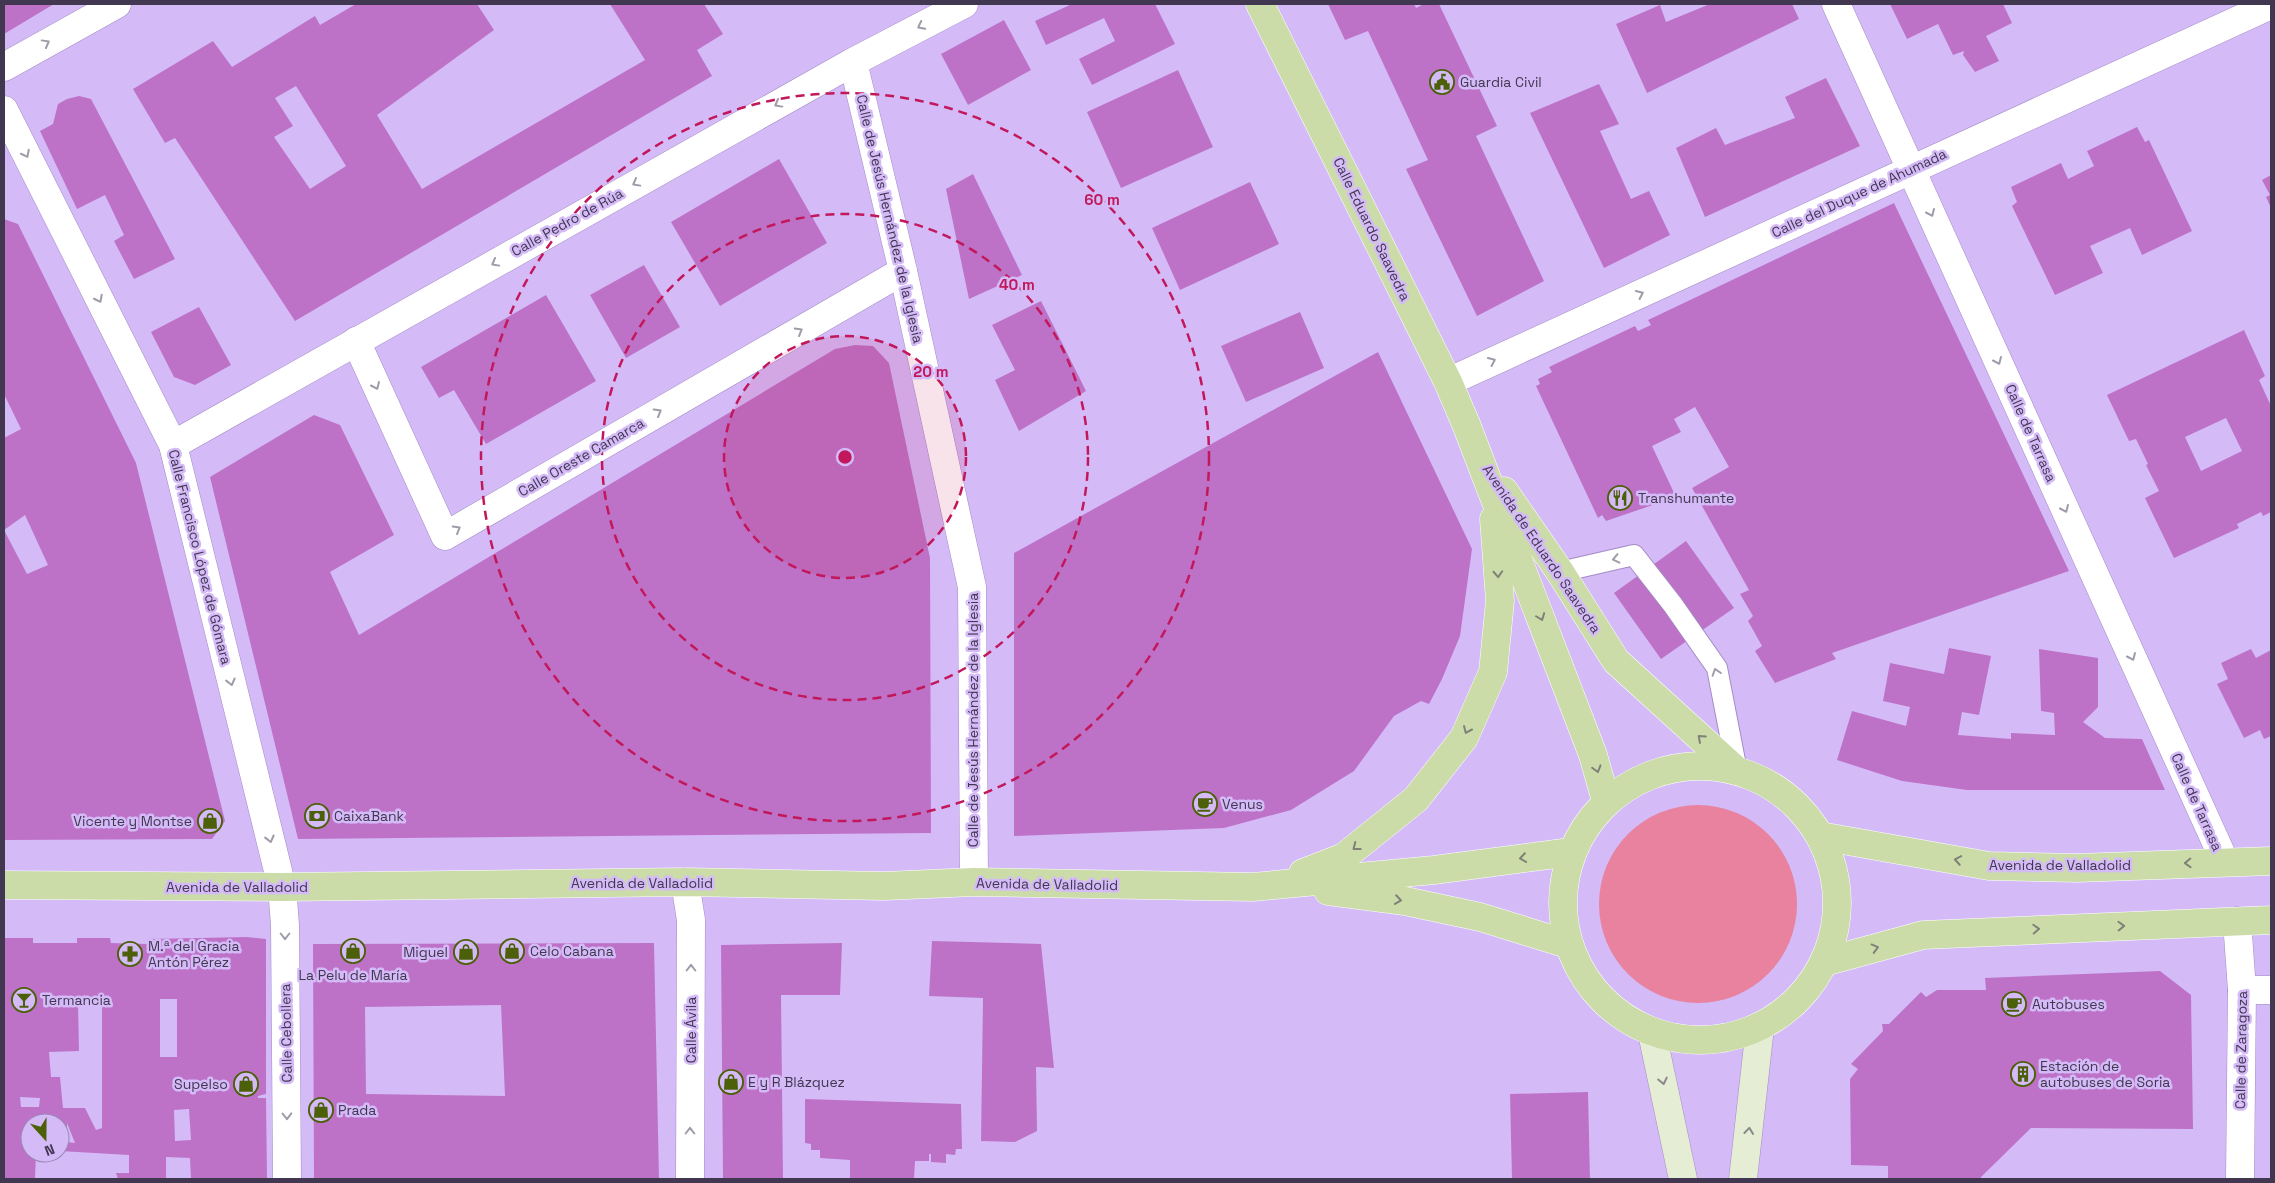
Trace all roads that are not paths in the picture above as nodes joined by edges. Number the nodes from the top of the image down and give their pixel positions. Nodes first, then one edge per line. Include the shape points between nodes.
1 (117, 4) edge
2 (964, 4) edge
3 (1260, 4) edge
4 (1836, 4) edge
5 (2271, 5) edge
6 (853, 62) junction
7 (4, 67) edge
8 (4, 110) edge
9 (1911, 168) junction
10 (903, 271) junction
11 (356, 341) junction
12 (1448, 382) junction
13 (173, 445) junction
14 (1480, 457) junction
15 (1560, 572) junction
16 (1737, 771) junction
17 (1606, 802) junction
18 (1820, 836) junction
19 (1571, 852) junction
20 (2271, 861) edge
21 (2225, 862) junction
22 (685, 882) junction
23 (974, 882) junction
24 (1280, 883) junction
25 (4, 885) edge
26 (282, 887) junction
27 (2271, 920) edge
28 (2237, 921) junction
29 (1567, 944) junction
30 (1828, 961) junction
31 (2242, 990) junction
32 (2271, 990) edge
33 (1760, 1027) junction
34 (1652, 1033) junction
35 (287, 1179) edge
36 (690, 1179) edge
37 (1684, 1179) edge
38 (1744, 1179) edge
39 (2240, 1179) edge

7 -> 1 street
2 -> 6 street, Calle Pedro de Rúa
3 - 12 main road, Calle Eduardo Saavedra
4 - 9 street, Calle de Tarrasa
5 - 9 street, Calle del Duque de Ahumada
6 - 10 street, Calle de Jesús Hernández de la Iglesia
6 -> 11 street, Calle Pedro de Rúa
8 -> 13 street, Calle Francisco López de Gómara
12 -> 9 street, Calle del Duque de Ahumada
9 -> 21 street, Calle de Tarrasa
11 -> 10 street, Calle Oreste Camarca via 444,536
10 - 23 street, Calle de Jesús Hernández de la Iglesia via 972,587
11 - 13 street, Calle Pedro de Rúa
12 - 14 main road, Calle Eduardo Saavedra
13 -> 26 street, Calle Francisco López de Gómara
14 - 15 main road, Avenida de Eduardo Saavedra
14 -> 17 main road, Avenida de Eduardo Saavedra via 1593,755
14 -> 24 main road via 1495,523 1500,601 1493,672 1464,738 1416,799 1344,857
16 -> 15 main road, Avenida de Eduardo Saavedra via 1616,661
16 -> 15 lane via 1717,668 1634,555
16 - 17 main road via 1703,766 1668,769 1635,782
16 - 18 main road via 1786,796
17 - 19 main road
21 -> 18 main road, Avenida de Valladolid via 2077,868 1988,866
18 - 30 main road via 1837,886 1838,930
19 -> 24 main road via 1434,870
19 - 29 main road via 1561,898
20 - 21 main road, Avenida de Valladolid
22 - 23 main road, Avenida de Valladolid via 884,886
22 - 26 main road, Avenida de Valladolid
36 -> 22 street, Calle Ávila via 691,926
23 - 24 main road, Avenida de Valladolid via 1253,887
24 -> 29 main road via 1405,901 1480,917
25 - 26 main road, Avenida de Valladolid
26 -> 35 street, Calle Cebollera
27 - 28 main road
30 -> 28 main road via 1923,935
28 - 31 street, Calle de Zaragoza
29 - 34 main road via 1579,970 1599,999
30 - 33 main road via 1806,992
31 - 32 street
31 - 39 street, Calle de Zaragoza
33 - 34 main road via 1706,1041
38 -> 33 street
34 -> 37 street

